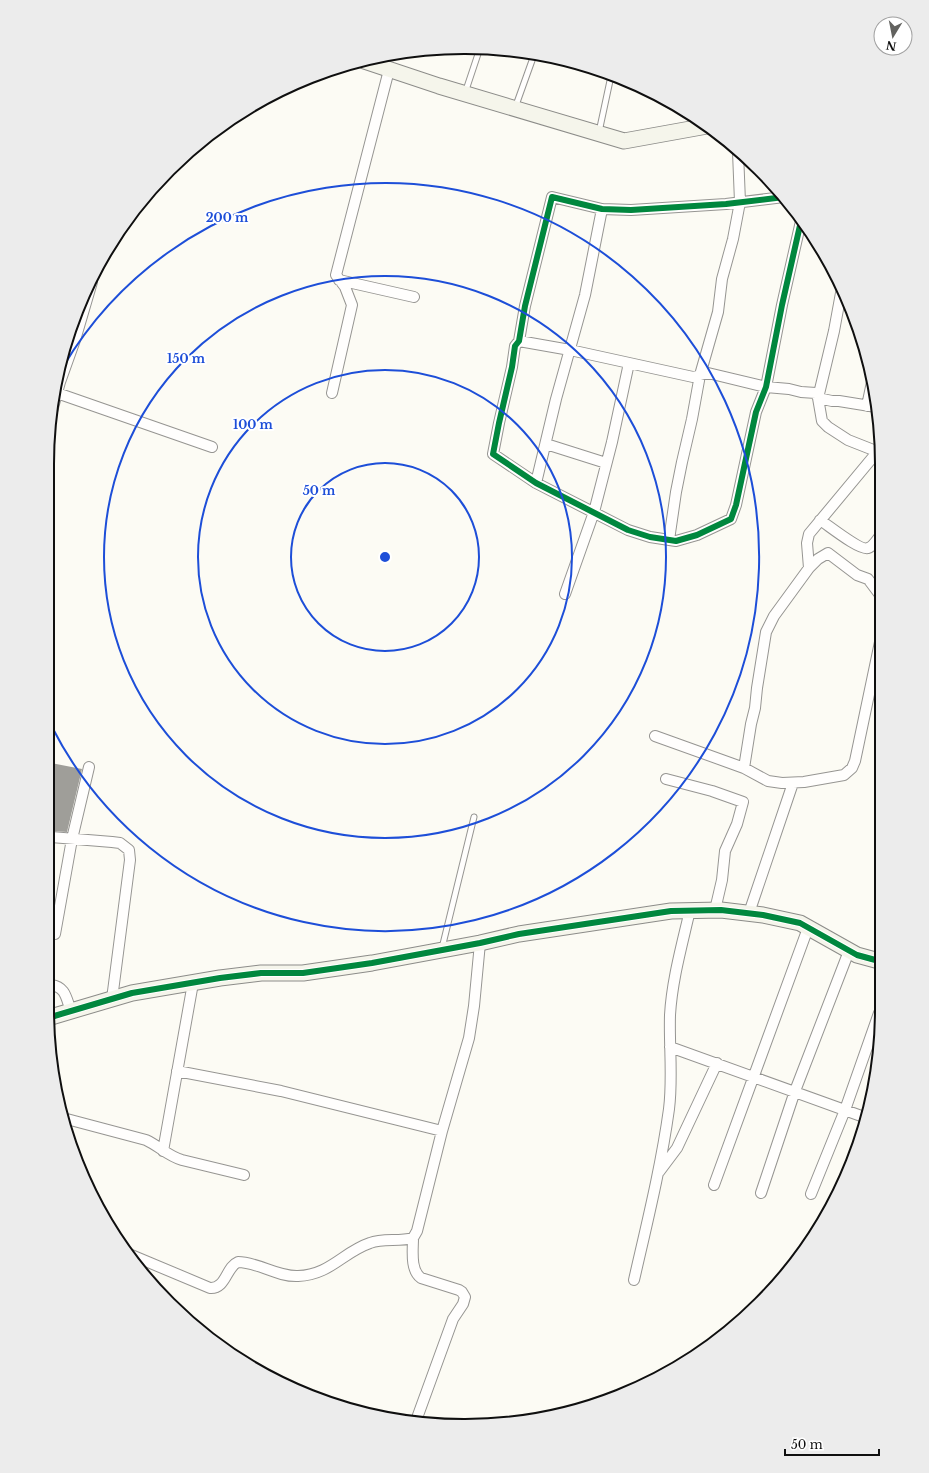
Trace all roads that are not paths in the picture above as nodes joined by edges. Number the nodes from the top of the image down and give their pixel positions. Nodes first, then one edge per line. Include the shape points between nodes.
1 (478, 55) edge
2 (532, 60) edge
3 (374, 64) edge
4 (389, 70) junction
5 (611, 81) edge
6 (464, 94) junction
7 (515, 108) junction
8 (699, 127) edge
9 (598, 133) junction
10 (738, 159) edge
11 (776, 198) edge
12 (740, 202) junction
13 (602, 209) junction
14 (800, 228) edge
15 (339, 280) junction
16 (414, 297) dead end
17 (841, 299) edge
18 (85, 306) edge
19 (519, 341) junction
20 (570, 350) junction
21 (629, 363) junction
22 (65, 370) edge
23 (700, 375) junction
24 (766, 387) junction
25 (332, 393) dead end
26 (60, 394) edge
27 (818, 398) junction
28 (870, 406) edge
29 (546, 444) junction
30 (212, 447) dead end
31 (874, 450) edge
32 (875, 457) edge
33 (606, 463) junction
34 (536, 483) junction
35 (594, 512) junction
36 (820, 520) junction
37 (669, 540) junction
38 (875, 542) edge
39 (809, 568) junction
40 (875, 588) edge
41 (565, 594) dead end
42 (875, 664) edge
43 (655, 736) dead end
44 (89, 767) dead end
45 (744, 768) junction
46 (666, 779) dead end
47 (792, 783) junction
48 (474, 817) dead end
49 (54, 838) edge
50 (72, 840) junction
51 (690, 910) junction
52 (715, 910) junction
53 (749, 913) junction
54 (808, 928) junction
55 (55, 934) dead end
56 (480, 943) junction
57 (441, 950) junction
58 (849, 951) junction
59 (875, 960) edge
60 (193, 983) junction
61 (54, 985) edge
62 (112, 999) junction
63 (71, 1011) junction
64 (54, 1016) edge
65 (874, 1026) edge
66 (670, 1047) junction
67 (717, 1063) junction
68 (177, 1071) junction
69 (754, 1077) junction
70 (795, 1091) junction
71 (845, 1110) junction
72 (861, 1116) edge
73 (69, 1119) edge
74 (442, 1131) junction
75 (163, 1151) junction
76 (658, 1172) junction
77 (244, 1175) dead end
78 (714, 1185) dead end
79 (761, 1193) dead end
80 (811, 1194) dead end
81 (413, 1238) junction
82 (139, 1258) edge
83 (634, 1280) dead end
84 (418, 1416) edge

1 - 6 lane
2 - 7 lane
3 - 4 street
4 - 6 street
4 - 15 street via 336,274
5 - 9 lane
6 - 7 street
7 - 9 street
8 - 9 street via 624,141
10 - 12 street
11 - 12 street
12 - 13 street via 649,210
12 - 23 street via 722,279 718,312
13 - 19 street via 552,197
13 - 20 street via 585,294
14 - 24 street
15 - 16 street
15 - 25 street via 345,287 352,305
17 - 27 street
18 - 22 street
19 - 20 street
19 - 34 street via 515,346 493,454
20 - 21 street
20 - 29 street
21 - 23 street via 693,377
21 - 33 street
23 - 24 street via 708,373
23 - 37 street
24 - 27 street via 816,393
24 - 37 street via 756,412 731,519 697,535 676,541
26 - 30 street
27 - 28 street
27 - 31 street via 822,421 828,427 848,440
29 - 33 street
29 - 34 street
32 - 36 street
33 - 35 street
34 - 35 street
35 - 37 street via 628,530
35 - 41 street
36 - 38 street via 856,545 868,548
36 - 39 street via 807,538
39 - 40 street via 828,553 868,579
39 - 45 street via 774,616 766,632
42 - 47 street via 852,768 844,775
43 - 45 street
44 - 50 street
45 - 47 street via 768,781
46 - 52 street via 743,802 725,851
47 - 53 street
48 - 57 lane
49 - 50 street
50 - 55 street
50 - 62 street via 120,843 129,850
51 - 52 street
51 - 56 street via 614,919
51 - 66 street via 672,997
52 - 53 street
53 - 54 street via 800,923
54 - 58 street
54 - 69 street
56 - 57 street
56 - 74 street via 469,1038
57 - 60 street via 303,973 261,973
58 - 59 street
58 - 70 street
60 - 62 street via 132,993
60 - 68 street
61 - 63 street via 62,989
62 - 63 street
63 - 64 street
65 - 71 street
66 - 67 street
66 - 76 street via 669,1107
67 - 69 street
67 - 76 street via 677,1148
68 - 74 street via 281,1091
68 - 75 street
69 - 70 street
69 - 78 street
70 - 71 street
70 - 79 street
71 - 72 street
71 - 80 street
73 - 75 street via 146,1140
74 - 81 street via 417,1231
75 - 77 street via 182,1160
76 - 83 street
81 - 82 street via 372,1242 358,1248 332,1266 308,1275 284,1274 238,1262 214,1288
81 - 84 street via 414,1267 418,1276 459,1290 465,1297 453,1319

